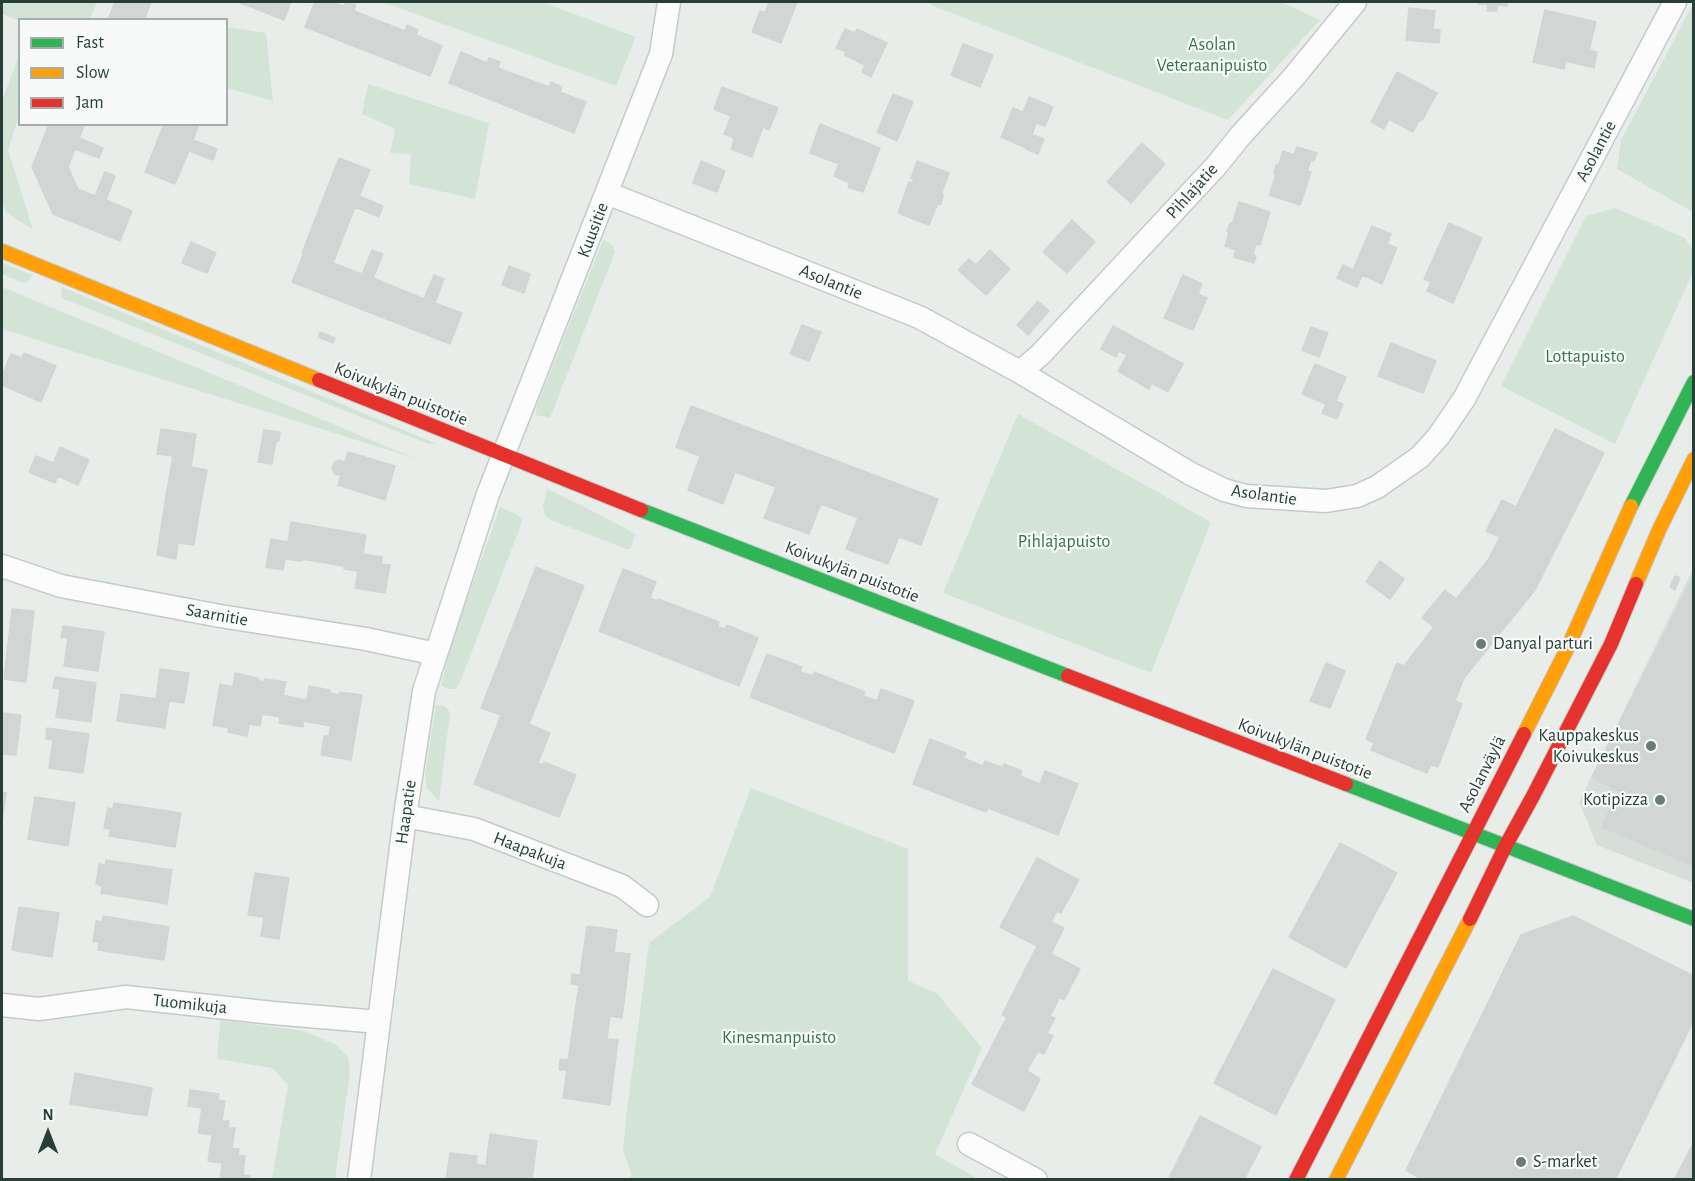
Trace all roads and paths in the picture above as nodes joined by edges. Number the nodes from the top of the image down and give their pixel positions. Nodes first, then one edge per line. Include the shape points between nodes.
1 (669, 2) edge
2 (1355, 2) edge
3 (1675, 2) edge
4 (607, 193) junction
5 (2, 251) edge
6 (1020, 372) junction
7 (1694, 382) edge
8 (502, 454) junction
9 (1694, 459) edge
10 (2, 566) edge
11 (436, 654) junction
12 (405, 816) junction
13 (1472, 832) junction
14 (1506, 845) junction
15 (647, 905) dead end
16 (1694, 920) edge
17 (2, 1005) edge
18 (379, 1022) junction
19 (969, 1144) dead end
20 (359, 1179) edge
21 (1036, 1179) edge
22 (1296, 1179) edge
23 (1336, 1179) edge

1 - 4 street, Kuusitie via 661,54
2 - 6 street, Pihlajatie via 1216,166
3 - 6 street, Asolantie via 1464,399 1420,457 1377,487 1357,496 1326,501 1246,496 1224,490
4 - 6 street, Asolantie via 919,317
4 - 8 street, Kuusitie
5 - 8 street, Koivukylän puistotie
7 - 13 street, Asolanväylä via 1624,521 1567,649
8 - 11 street, Haapatie
8 - 13 street, Koivukylän puistotie
9 - 14 street via 1611,644
10 - 11 street, Saarnitie via 61,586
11 - 12 street, Haapatie via 424,691
12 - 15 street, Haapakuja via 474,829 622,886
12 - 18 street, Haapatie
13 - 14 street, Koivukylän puistotie
13 - 22 street, Asolanväylä
14 - 16 street, Koivukylän puistotie
14 - 23 street
17 - 18 street, Tuomikuja via 39,1009 126,997
18 - 20 street, Haapatie
19 - 21 street

